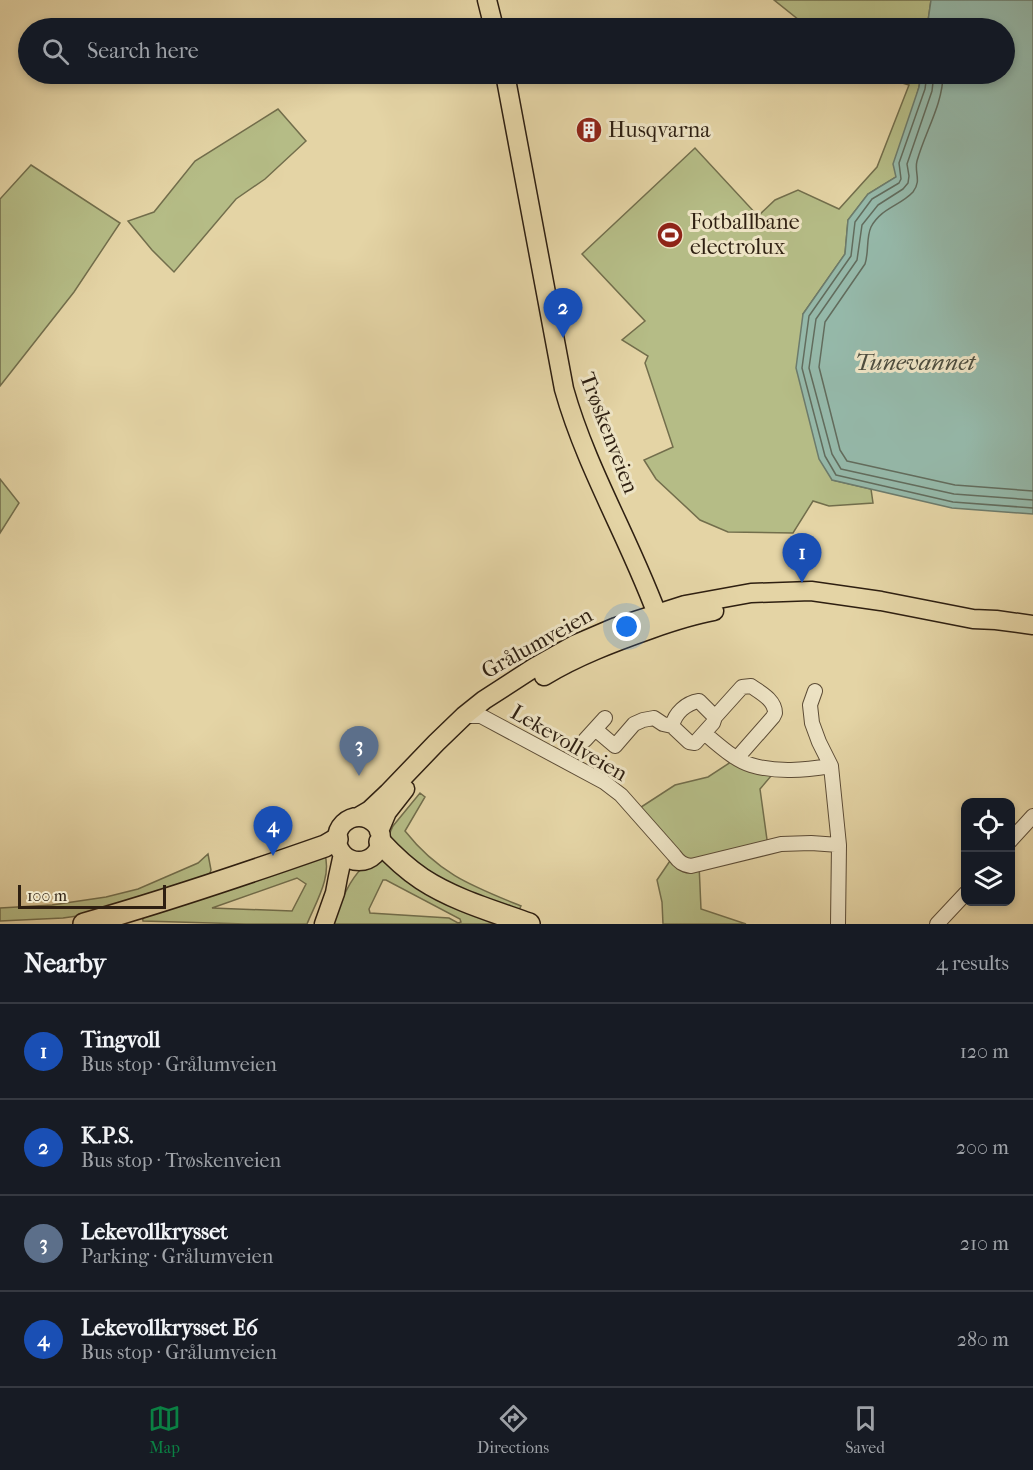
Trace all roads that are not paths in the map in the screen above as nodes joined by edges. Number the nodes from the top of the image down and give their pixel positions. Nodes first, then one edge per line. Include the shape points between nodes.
1 (487, 0) edge
2 (492, 18) edge
3 (507, 84) edge
4 (659, 619) junction
5 (973, 619) junction
6 (1033, 625) edge
7 (1033, 635) edge
8 (815, 691) dead end
9 (472, 716) junction
10 (715, 717) junction
11 (605, 718) dead end
12 (672, 726) junction
13 (595, 729) junction
14 (704, 733) junction
15 (585, 740) dead end
16 (737, 758) junction
17 (831, 766) junction
18 (1033, 816) edge
19 (358, 817) junction
20 (1015, 836) edge
21 (380, 837) junction
22 (839, 845) junction
23 (340, 847) junction
24 (362, 860) junction
25 (336, 893) junction
26 (961, 898) edge
27 (84, 924) edge
28 (324, 924) edge
29 (529, 924) edge
30 (838, 924) edge
31 (937, 924) edge

1 - 2 main road
3 - 4 main road, Trøskenveien via 567,399
4 - 5 main road, Grålumveien via 685,605 751,593 811,591
4 - 9 main road, Grålumveien via 616,627 574,645 484,700
5 - 6 main road, Grålumveien
5 - 7 main road, Grålumveien
8 - 17 street via 810,705 812,723
9 - 19 main road, Grålumveien via 436,742 388,793
9 - 21 main road, Grålumveien via 387,812
9 - 22 street, Lekevollveien via 604,782 621,795 685,865 781,844
10 - 12 street via 699,701 690,702 674,718
10 - 14 street
10 - 16 street via 742,687 751,686 774,705 776,713
11 - 13 street
12 - 13 street via 654,718 644,720 634,724 615,746
12 - 14 street via 689,742 695,743
13 - 15 street
14 - 16 street
16 - 17 street via 777,770
17 - 22 street
18 - 20 street
19 - 21 main road via 371,820
19 - 23 main road via 346,821 338,832
21 - 24 main road via 378,850
21 - 29 highway via 410,870 433,885
22 - 30 street
23 - 24 main road via 355,860
23 - 25 main road
23 - 27 highway via 325,846
24 - 25 main road
25 - 28 main road
26 - 31 street

